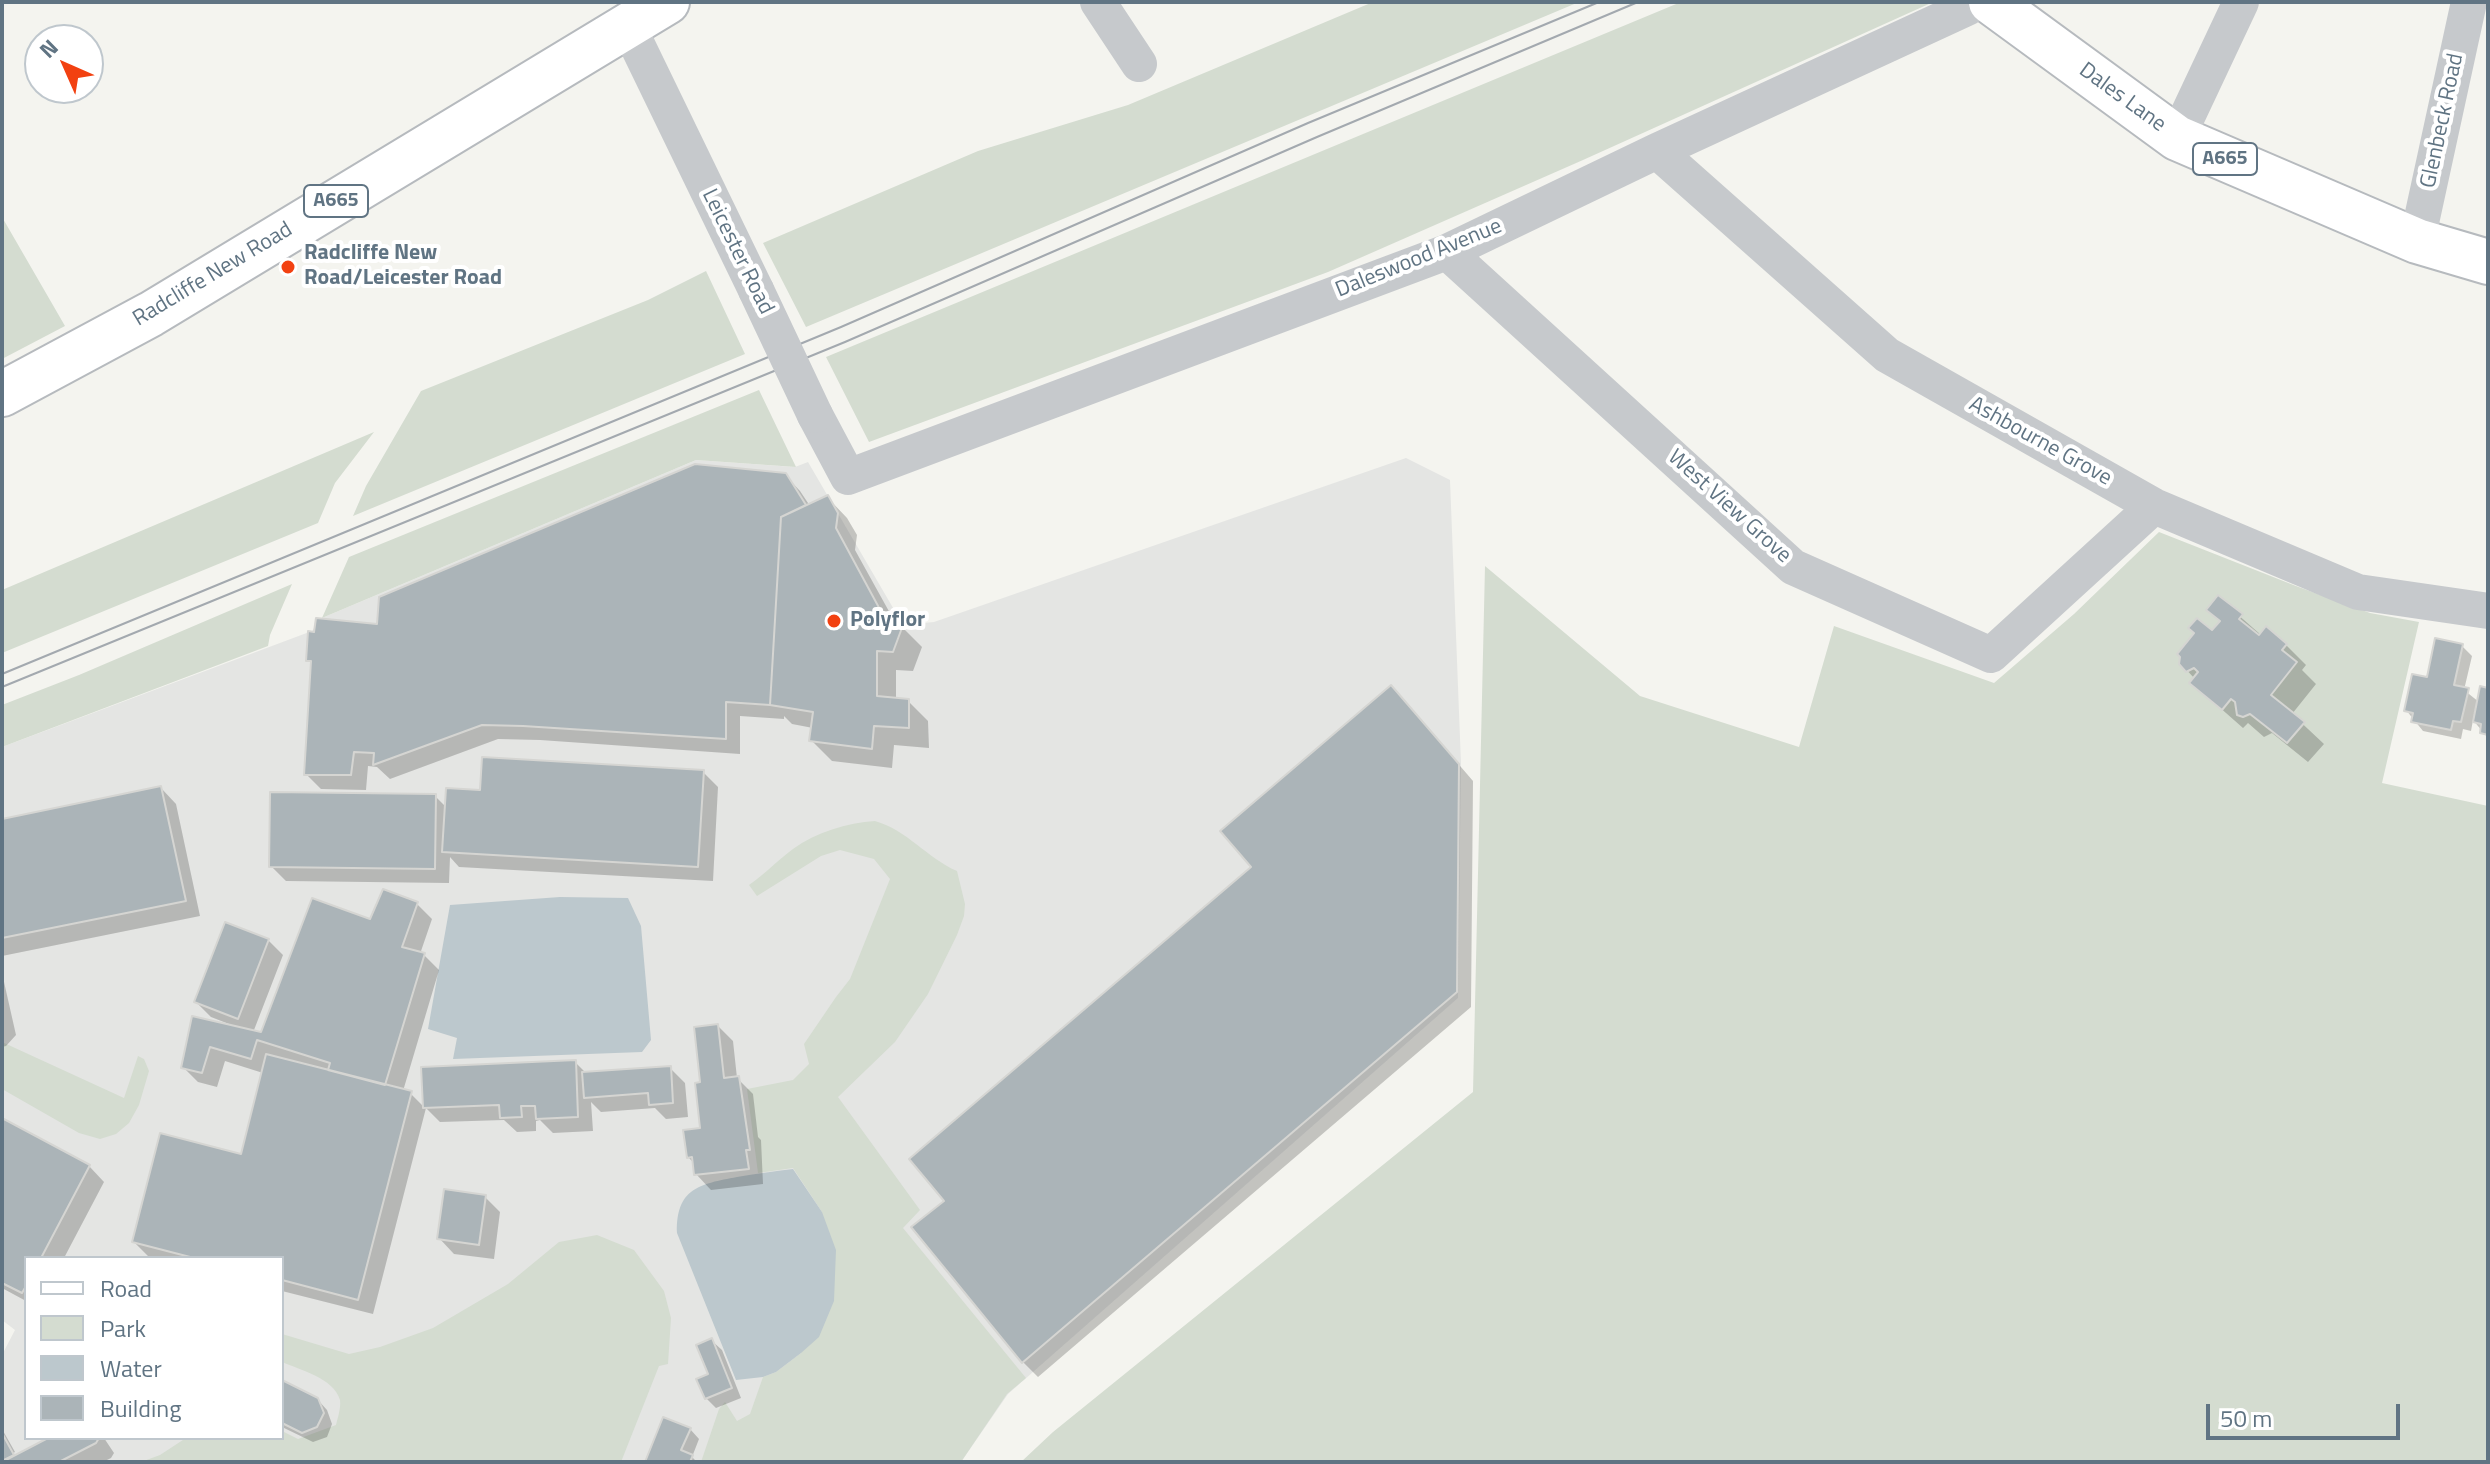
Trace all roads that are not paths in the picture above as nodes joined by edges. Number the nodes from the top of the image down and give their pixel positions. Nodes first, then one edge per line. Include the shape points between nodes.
1 (667, 2) edge
2 (1098, 2) edge
3 (1973, 2) edge
4 (1991, 2) edge
5 (2241, 2) edge
6 (2469, 2) edge
7 (628, 26) junction
8 (1139, 64) dead end
9 (2177, 138) junction
10 (1657, 151) junction
11 (2417, 241) junction
12 (1447, 252) junction
13 (2488, 262) edge
14 (2, 394) edge
15 (848, 477) joint
16 (2154, 506) junction
17 (2488, 611) edge

1 - 7 main road, Radcliffe New Road / A665
2 - 8 street
3 - 10 street, Daleswood Avenue
4 - 9 main road, Dales Lane / A665
5 - 9 street
6 - 11 street, Glenbeck Road
7 - 14 main road, Radcliffe New Road / A665 via 151,314
7 - 15 street, Leicester Road, bridge
9 - 11 main road, Dales Lane / A665
10 - 12 street, Daleswood Avenue
10 - 16 street, Ashbourne Grove via 1887,355
11 - 13 main road, Dales Lane / A665
12 - 15 street, Daleswood Avenue
12 - 16 street, West View Grove via 1793,567 1991,655
16 - 17 street, Ashbourne Grove via 2358,592

